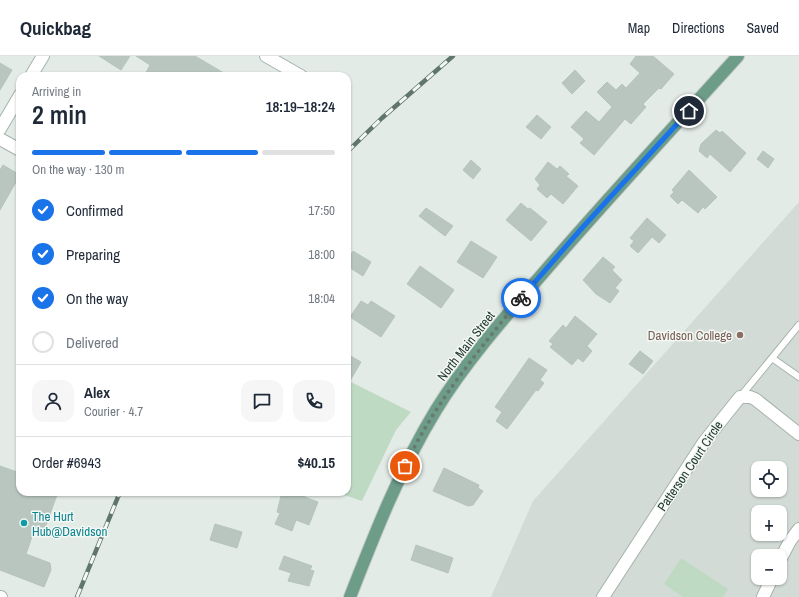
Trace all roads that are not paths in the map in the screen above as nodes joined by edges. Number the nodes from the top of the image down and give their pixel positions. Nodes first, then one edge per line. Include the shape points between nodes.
1 (43, 56) edge
2 (266, 56) edge
3 (738, 56) edge
4 (33, 72) edge
5 (294, 72) edge
6 (16, 102) edge
7 (0, 129) edge
8 (0, 139) edge
9 (16, 148) edge
10 (799, 325) edge
11 (772, 358) junction
12 (799, 377) edge
13 (740, 397) junction
14 (799, 434) edge
15 (799, 530) edge
16 (786, 549) edge
17 (769, 585) edge
18 (350, 597) edge
19 (603, 597) edge
20 (763, 597) edge

1 - 4 street
2 - 5 street
3 - 18 main road, North Main Street via 582,228 452,385 411,454 388,502
6 - 7 street
8 - 9 street
10 - 11 lane
11 - 12 lane
11 - 13 lane
13 - 14 street via 755,400
13 - 19 street, Patterson Court Circle via 704,442
15 - 16 street
17 - 20 street

